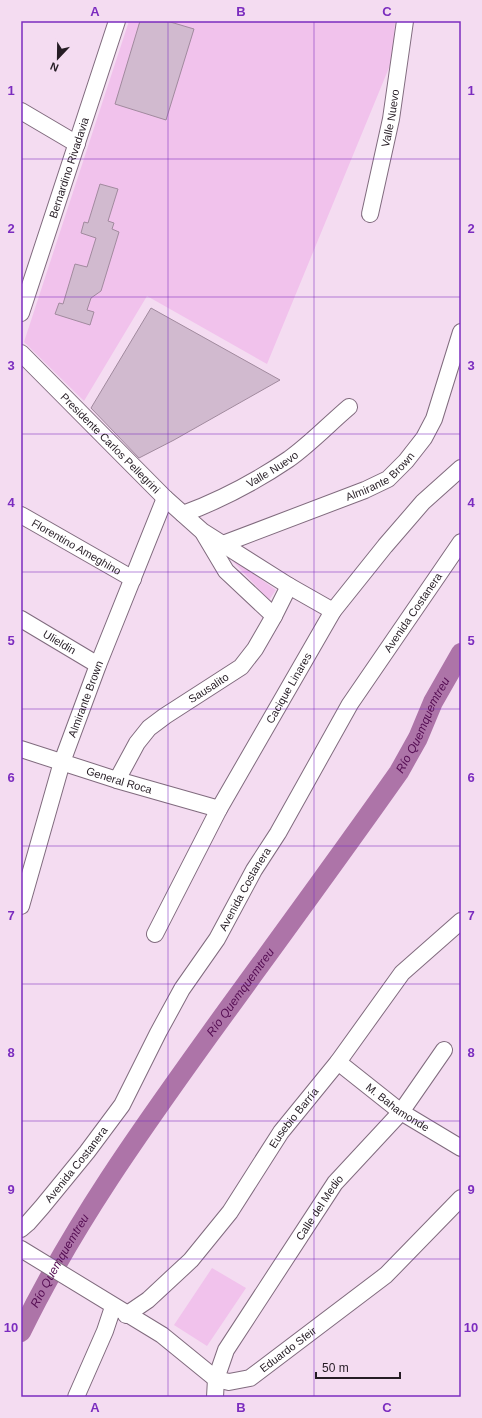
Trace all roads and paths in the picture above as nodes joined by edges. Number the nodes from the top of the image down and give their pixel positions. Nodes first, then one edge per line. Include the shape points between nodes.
1 (117, 21) edge
2 (405, 21) edge
3 (21, 111) edge
4 (77, 144) junction
5 (370, 214) dead end
6 (21, 313) edge
7 (460, 340) edge
8 (21, 353) edge
9 (349, 407) dead end
10 (461, 468) edge
11 (166, 498) junction
12 (21, 514) edge
13 (183, 514) junction
14 (202, 531) junction
15 (461, 542) edge
16 (223, 544) junction
17 (133, 579) junction
18 (289, 586) junction
19 (333, 611) junction
20 (274, 616) junction
21 (21, 619) edge
22 (98, 665) junction
23 (21, 749) edge
24 (62, 762) junction
25 (117, 780) junction
26 (218, 809) junction
27 (21, 906) edge
28 (461, 921) edge
29 (155, 934) dead end
30 (444, 1050) dead end
31 (338, 1062) junction
32 (401, 1112) junction
33 (461, 1148) edge
34 (461, 1198) edge
35 (21, 1229) edge
36 (21, 1249) edge
37 (120, 1311) junction
38 (216, 1379) junction
39 (76, 1397) edge
40 (215, 1397) edge

1 - 4 street, Bernardino Rivadavia
2 - 5 street, Valle Nuevo via 391,119
3 - 4 street
4 - 6 street, Bernardino Rivadavia
7 - 16 street, Almirante Brown via 434,419 424,438 388,479
8 - 11 street, Presidente Carlos Pellegrini
9 - 13 street, Valle Nuevo via 284,462 205,506
10 - 19 street, Cacique Linares via 423,502
11 - 13 street, Presidente Carlos Pellegrini
11 - 17 street, Almirante Brown
12 - 17 street, Florentino Ameghino
13 - 14 street, Presidente Carlos Pellegrini
14 - 16 street, Presidente Carlos Pellegrini
14 - 20 street, Presidente Carlos Pellegrini via 226,571
15 - 35 street, Avenida Costanera via 350,704 217,939 182,989 122,1105 87,1152
16 - 18 street, Presidente Carlos Pellegrini
17 - 22 street, Almirante Brown
18 - 19 street, Presidente Carlos Pellegrini
18 - 20 street, Sausalito
19 - 26 street, Cacique Linares
20 - 25 street, Sausalito via 241,667 149,728 137,742
21 - 22 street, Ulieldin
22 - 24 street, Almirante Brown
23 - 24 street, General Roca
24 - 25 street, General Roca
24 - 27 street, Almirante Brown
25 - 26 street, General Roca
26 - 29 street, Cacique Linares
28 - 31 street, Eusebio Barría via 402,973
30 - 32 street, Calle del Medio
31 - 32 street, M. Bahamonde
31 - 37 street, Eusebio Barría via 281,1132 230,1212 191,1260 148,1300
32 - 33 street, M. Bahamonde
32 - 38 street, Calle del Medio via 335,1183 226,1350
34 - 38 street, Eduardo Sfeir via 386,1275 250,1378 229,1382
36 - 37 street
37 - 38 street via 162,1335
37 - 39 street via 105,1331
38 - 40 street, Calle del Medio

